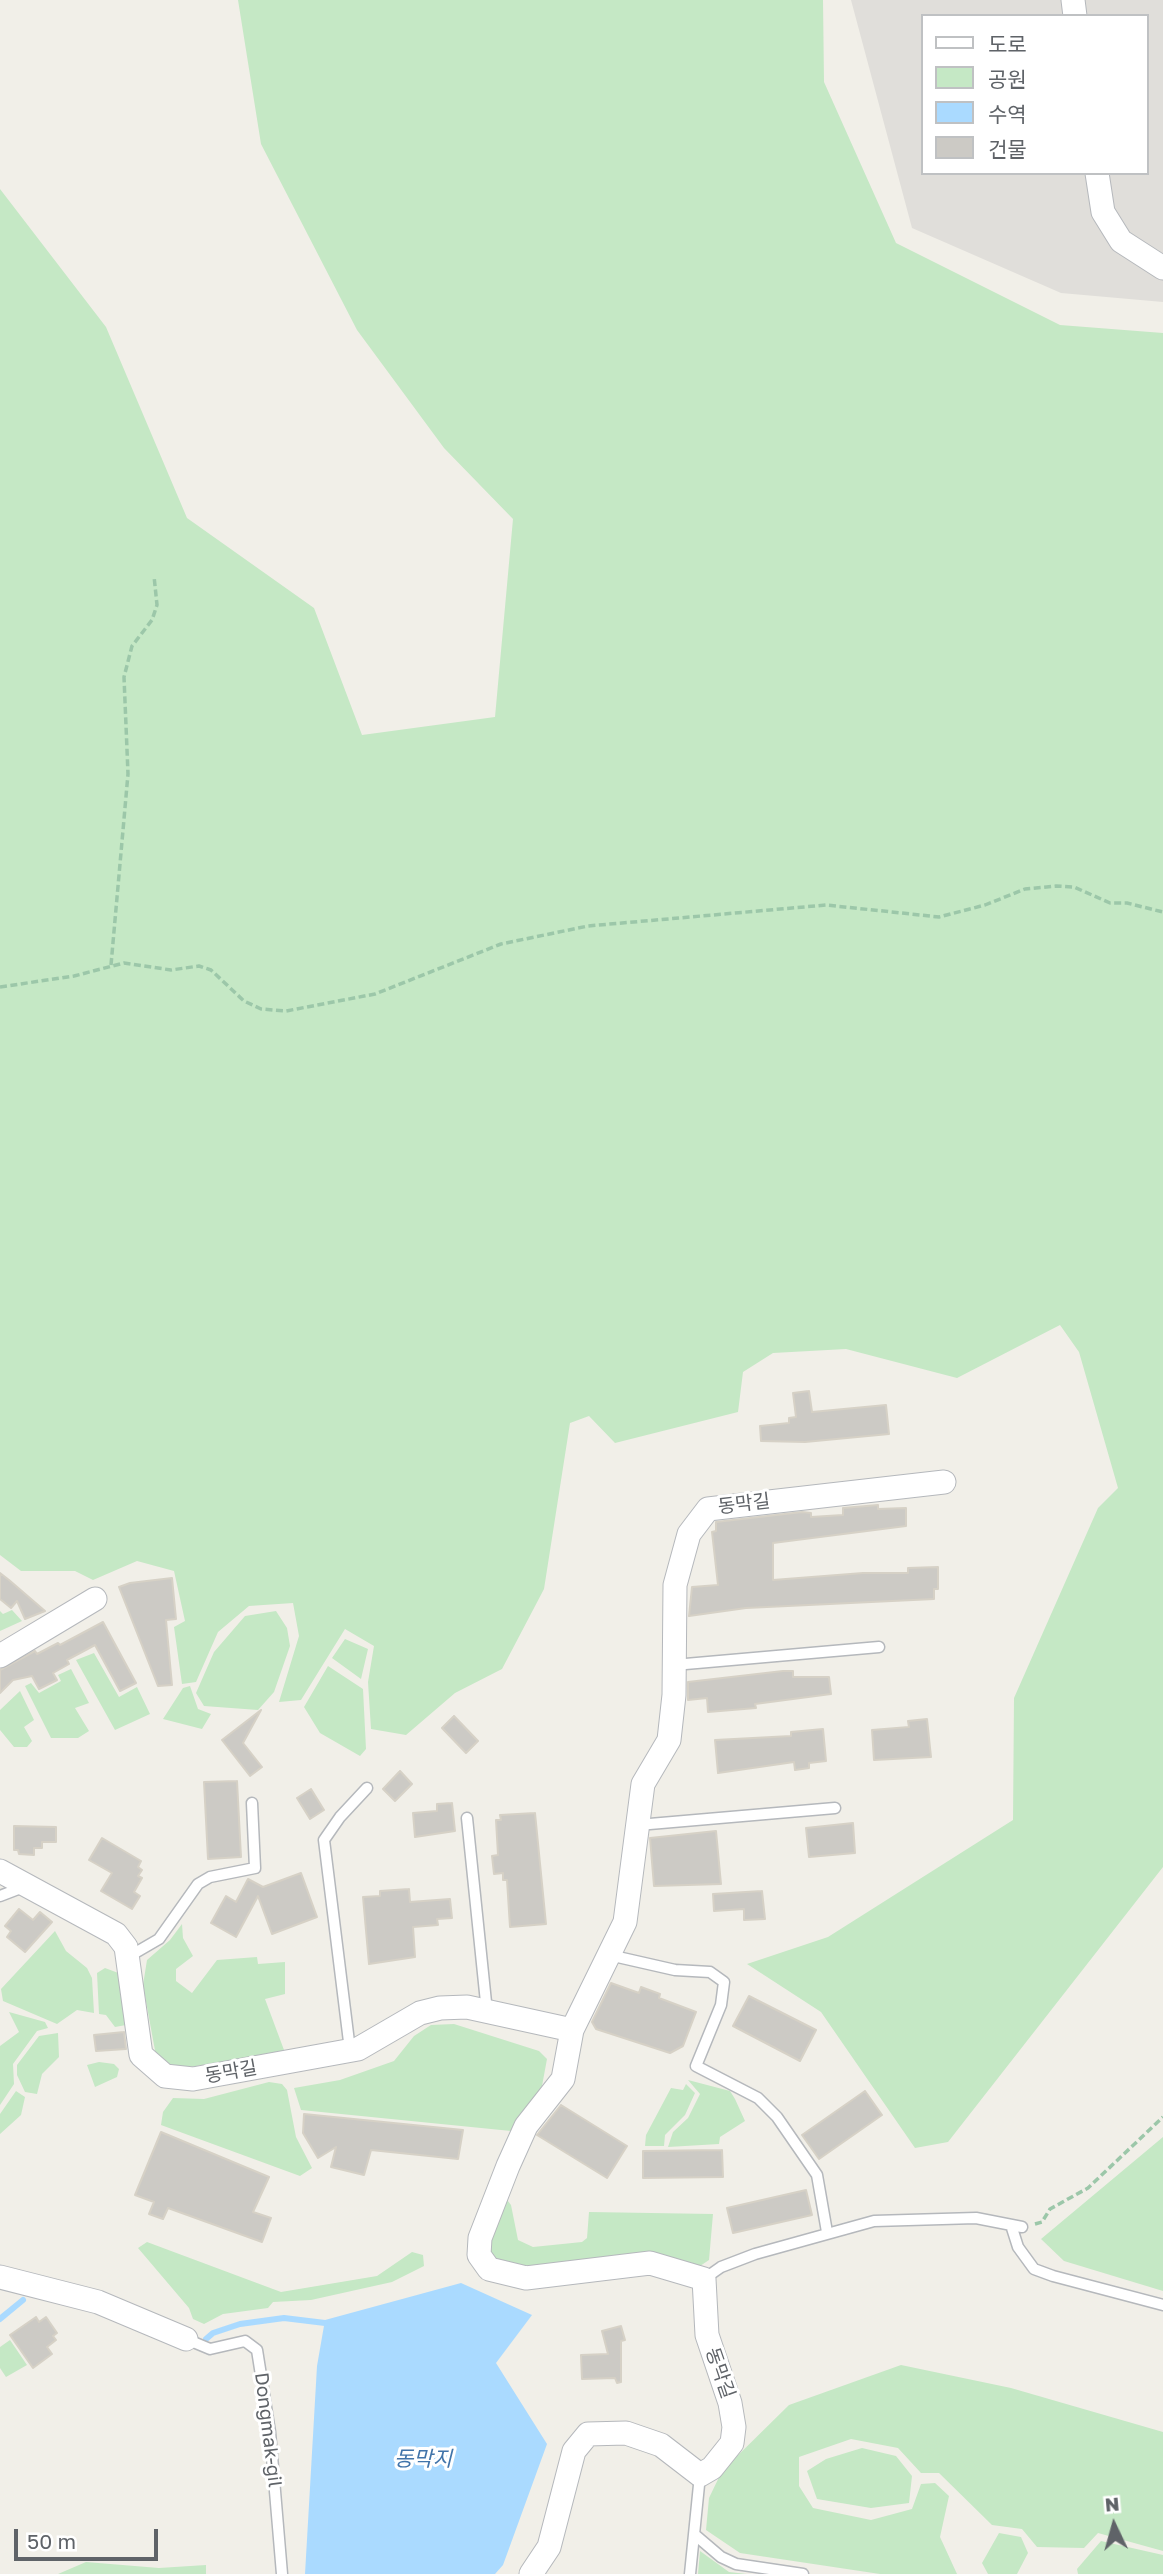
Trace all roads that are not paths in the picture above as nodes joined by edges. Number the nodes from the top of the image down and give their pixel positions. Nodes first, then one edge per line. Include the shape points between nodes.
1 (1097, 175) edge
2 (1163, 268) edge
3 (944, 1482) dead end
4 (95, 1599) dead end
5 (879, 1647) dead end
6 (0, 1656) edge
7 (674, 1665) junction
8 (367, 1788) dead end
9 (252, 1803) dead end
10 (835, 1808) dead end
11 (467, 1818) dead end
12 (635, 1825) junction
13 (0, 1871) edge
14 (26, 1885) junction
15 (0, 1896) edge
16 (609, 1955) junction
17 (127, 1957) junction
18 (487, 2012) junction
19 (572, 2030) junction
20 (350, 2050) junction
21 (827, 2232) junction
22 (0, 2277) edge
23 (704, 2279) junction
24 (1163, 2305) edge
25 (186, 2339) joint
26 (700, 2475) junction
27 (694, 2534) junction
28 (282, 2574) edge
29 (531, 2574) edge
30 (690, 2574) edge
31 (803, 2574) edge

1 - 2 street via 1104,212 1121,242
3 - 7 street, 동막길 via 708,1509 690,1534 675,1585
4 - 6 street
5 - 7 lane
7 - 12 street, 동막길 via 669,1740 643,1784
8 - 20 lane via 324,1840
9 - 17 lane via 255,1868 198,1884 159,1939
10 - 12 lane
11 - 18 lane
12 - 16 street, 동막길 via 625,1922
13 - 14 street, 동막길
14 - 15 lane
14 - 17 street, 동막길 via 116,1934
16 - 19 street, 동막길
16 - 21 lane via 675,1970 709,1972 724,1982 721,2005 696,2066 758,2098 777,2118 817,2175
17 - 20 street, 동막길 via 141,2055 165,2076 194,2079
18 - 19 street, 동막길
18 - 20 street, 동막길 via 467,2007 420,2013
19 - 23 street, 동막길 via 563,2079 526,2126 480,2238 479,2255 489,2269 526,2278 650,2263
21 - 23 lane via 744,2258
21 - 24 lane via 899,2220 976,2218 1017,2226 1018,2247 1034,2269
22 - 25 street, Dongmak-gil via 98,2302
23 - 26 street, 동막길 via 707,2335 734,2427 728,2451
25 - 28 lane, Dongmak-gil via 211,2349 245,2341 257,2350 270,2431
26 - 27 lane
26 - 29 street via 661,2445 626,2433 588,2434 574,2451 548,2547
27 - 30 lane
27 - 31 lane via 728,2561

